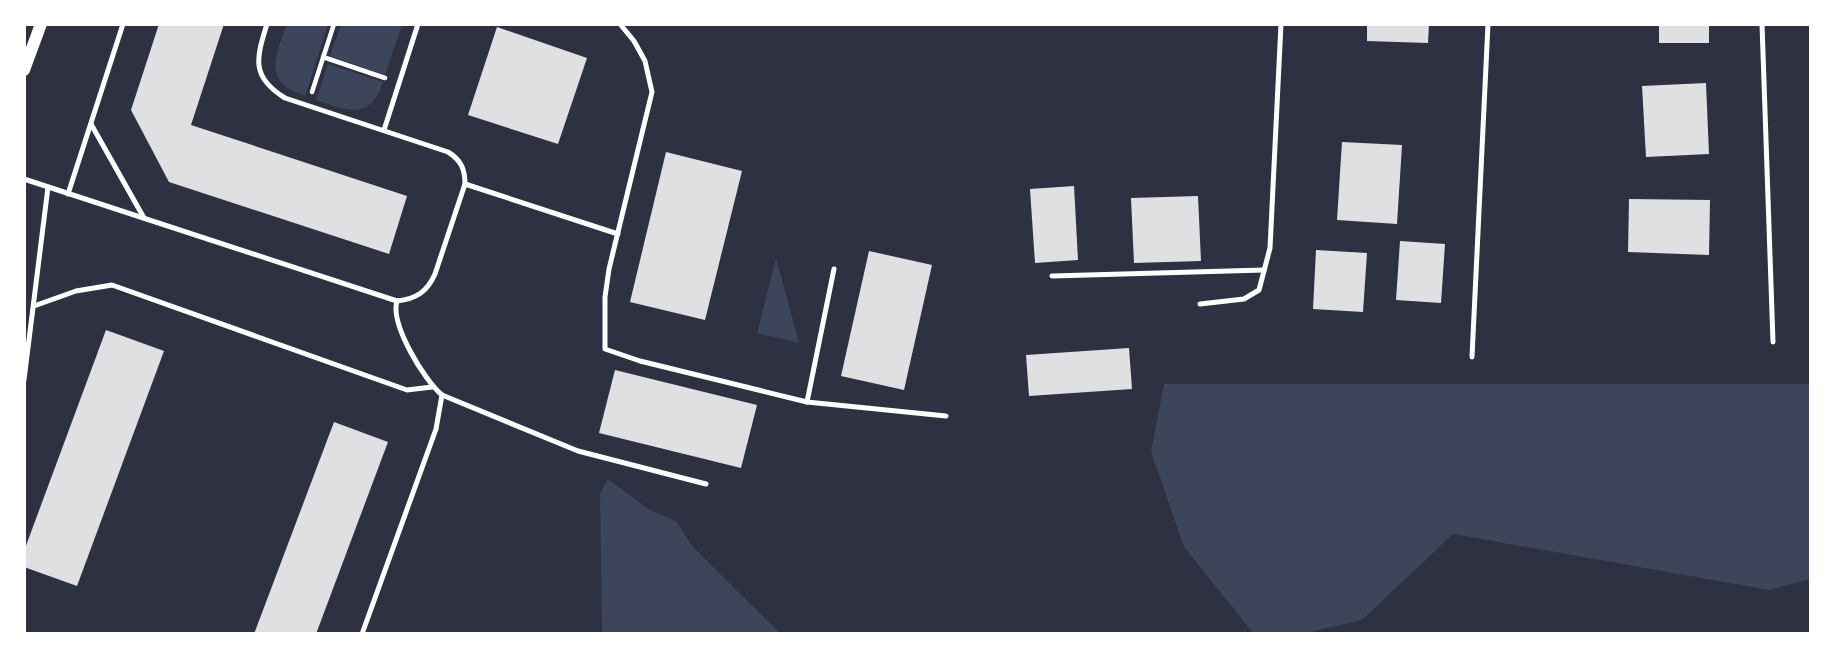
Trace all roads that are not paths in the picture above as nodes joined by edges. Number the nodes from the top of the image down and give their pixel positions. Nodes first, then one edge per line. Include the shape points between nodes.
1 (41, 24) edge
2 (123, 24) edge
3 (267, 24) edge
4 (418, 24) edge
5 (620, 24) edge
6 (1281, 24) edge
7 (1488, 24) edge
8 (1762, 24) edge
9 (24, 70) edge
10 (91, 124) junction
11 (384, 131) junction
12 (24, 180) edge
13 (465, 184) junction
14 (48, 187) junction
15 (68, 194) junction
16 (144, 218) junction
17 (618, 234) junction
18 (834, 269) dead end
19 (1264, 270) junction
20 (1052, 276) dead end
21 (397, 301) junction
22 (1200, 304) dead end
23 (34, 306) junction
24 (1773, 342) dead end
25 (1472, 357) dead end
26 (24, 380) edge
27 (432, 387) junction
28 (442, 395) junction
29 (807, 402) junction
30 (946, 416) dead end
31 (706, 484) dead end
32 (362, 634) edge

1 - 9 street
2 - 10 lane
3 - 11 lane via 258,66 262,79 278,94
4 - 11 lane
5 - 17 lane via 645,61 652,92
6 - 19 lane via 1270,248
7 - 25 lane
8 - 24 lane
10 - 15 lane
10 - 16 lane
11 - 13 lane via 448,152 465,173
12 - 14 lane
13 - 17 lane
13 - 21 lane via 430,285 417,297
14 - 15 lane
14 - 23 lane
15 - 16 lane
16 - 21 lane
17 - 29 lane via 605,297 605,349
18 - 29 lane
19 - 20 lane
19 - 22 lane via 1259,290 1244,299
21 - 27 lane via 396,317
23 - 26 lane
23 - 27 lane via 76,291 112,285 407,390
27 - 28 lane
28 - 31 lane via 578,451
28 - 32 lane via 436,429
29 - 30 lane

